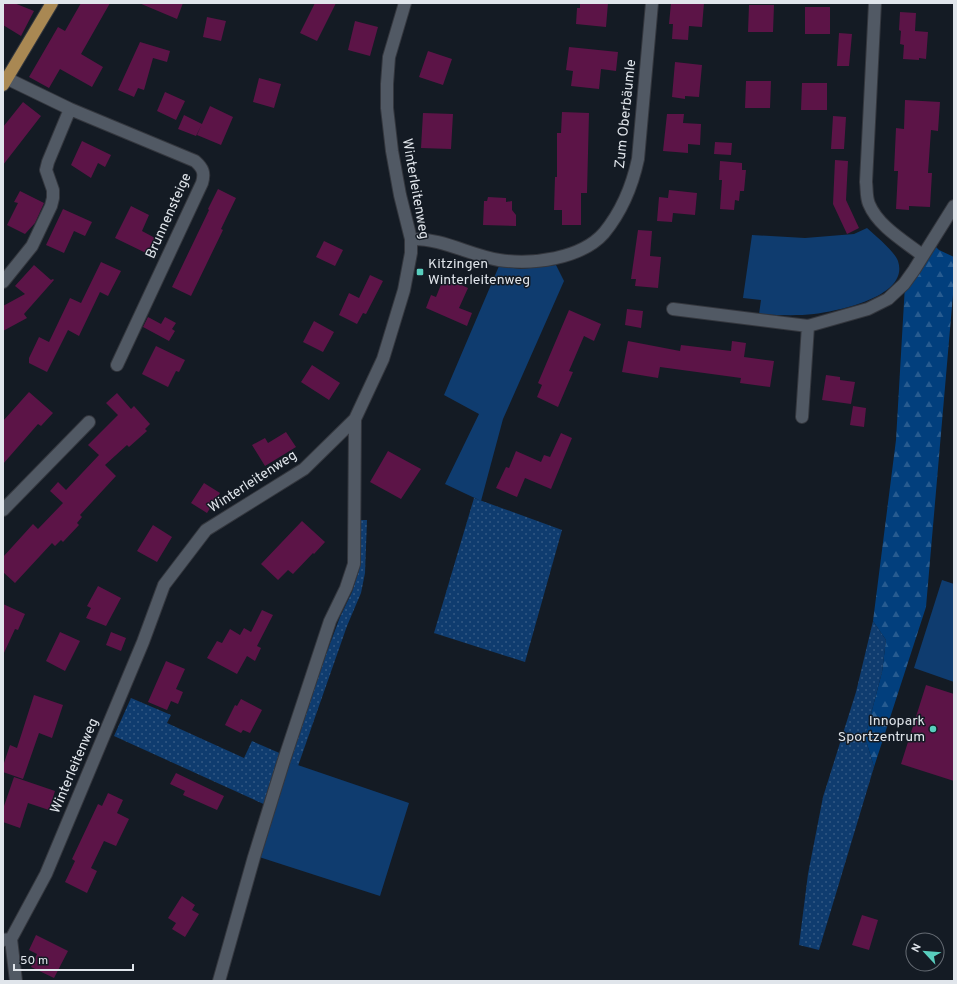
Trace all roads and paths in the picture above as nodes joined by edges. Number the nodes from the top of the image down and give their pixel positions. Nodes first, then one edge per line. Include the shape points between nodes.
1 (52, 3) edge
2 (405, 3) edge
3 (652, 3) edge
4 (875, 3) edge
5 (5, 82) edge
6 (70, 109) junction
7 (954, 206) edge
8 (411, 239) junction
9 (922, 255) junction
10 (3, 282) edge
11 (673, 309) dead end
12 (808, 326) junction
13 (117, 365) dead end
14 (802, 417) dead end
15 (355, 419) junction
16 (89, 422) dead end
17 (3, 510) edge
18 (7, 940) edge
19 (16, 981) edge
20 (219, 981) edge

1 - 5 main road
2 - 8 street, Winterleitenweg via 390,57 387,108 400,195
3 - 8 street, Zum Oberbäumle via 638,159 627,196 603,234 584,248 565,256 521,262 499,260 437,241
4 - 9 street via 866,182 868,203 879,220
5 - 6 street, Brunnensteige
6 - 10 street via 46,170 53,190 51,206 32,246
6 - 13 street, Brunnensteige via 196,161 205,176
7 - 9 street
8 - 15 street, Winterleitenweg via 404,290 383,359
9 - 12 street via 904,284 888,299 868,309
11 - 12 street
12 - 14 street
15 - 18 street, Winterleitenweg via 304,469 206,530 164,585 143,642 46,874
15 - 20 street via 354,564 330,621 284,760
16 - 17 street
18 - 19 street

